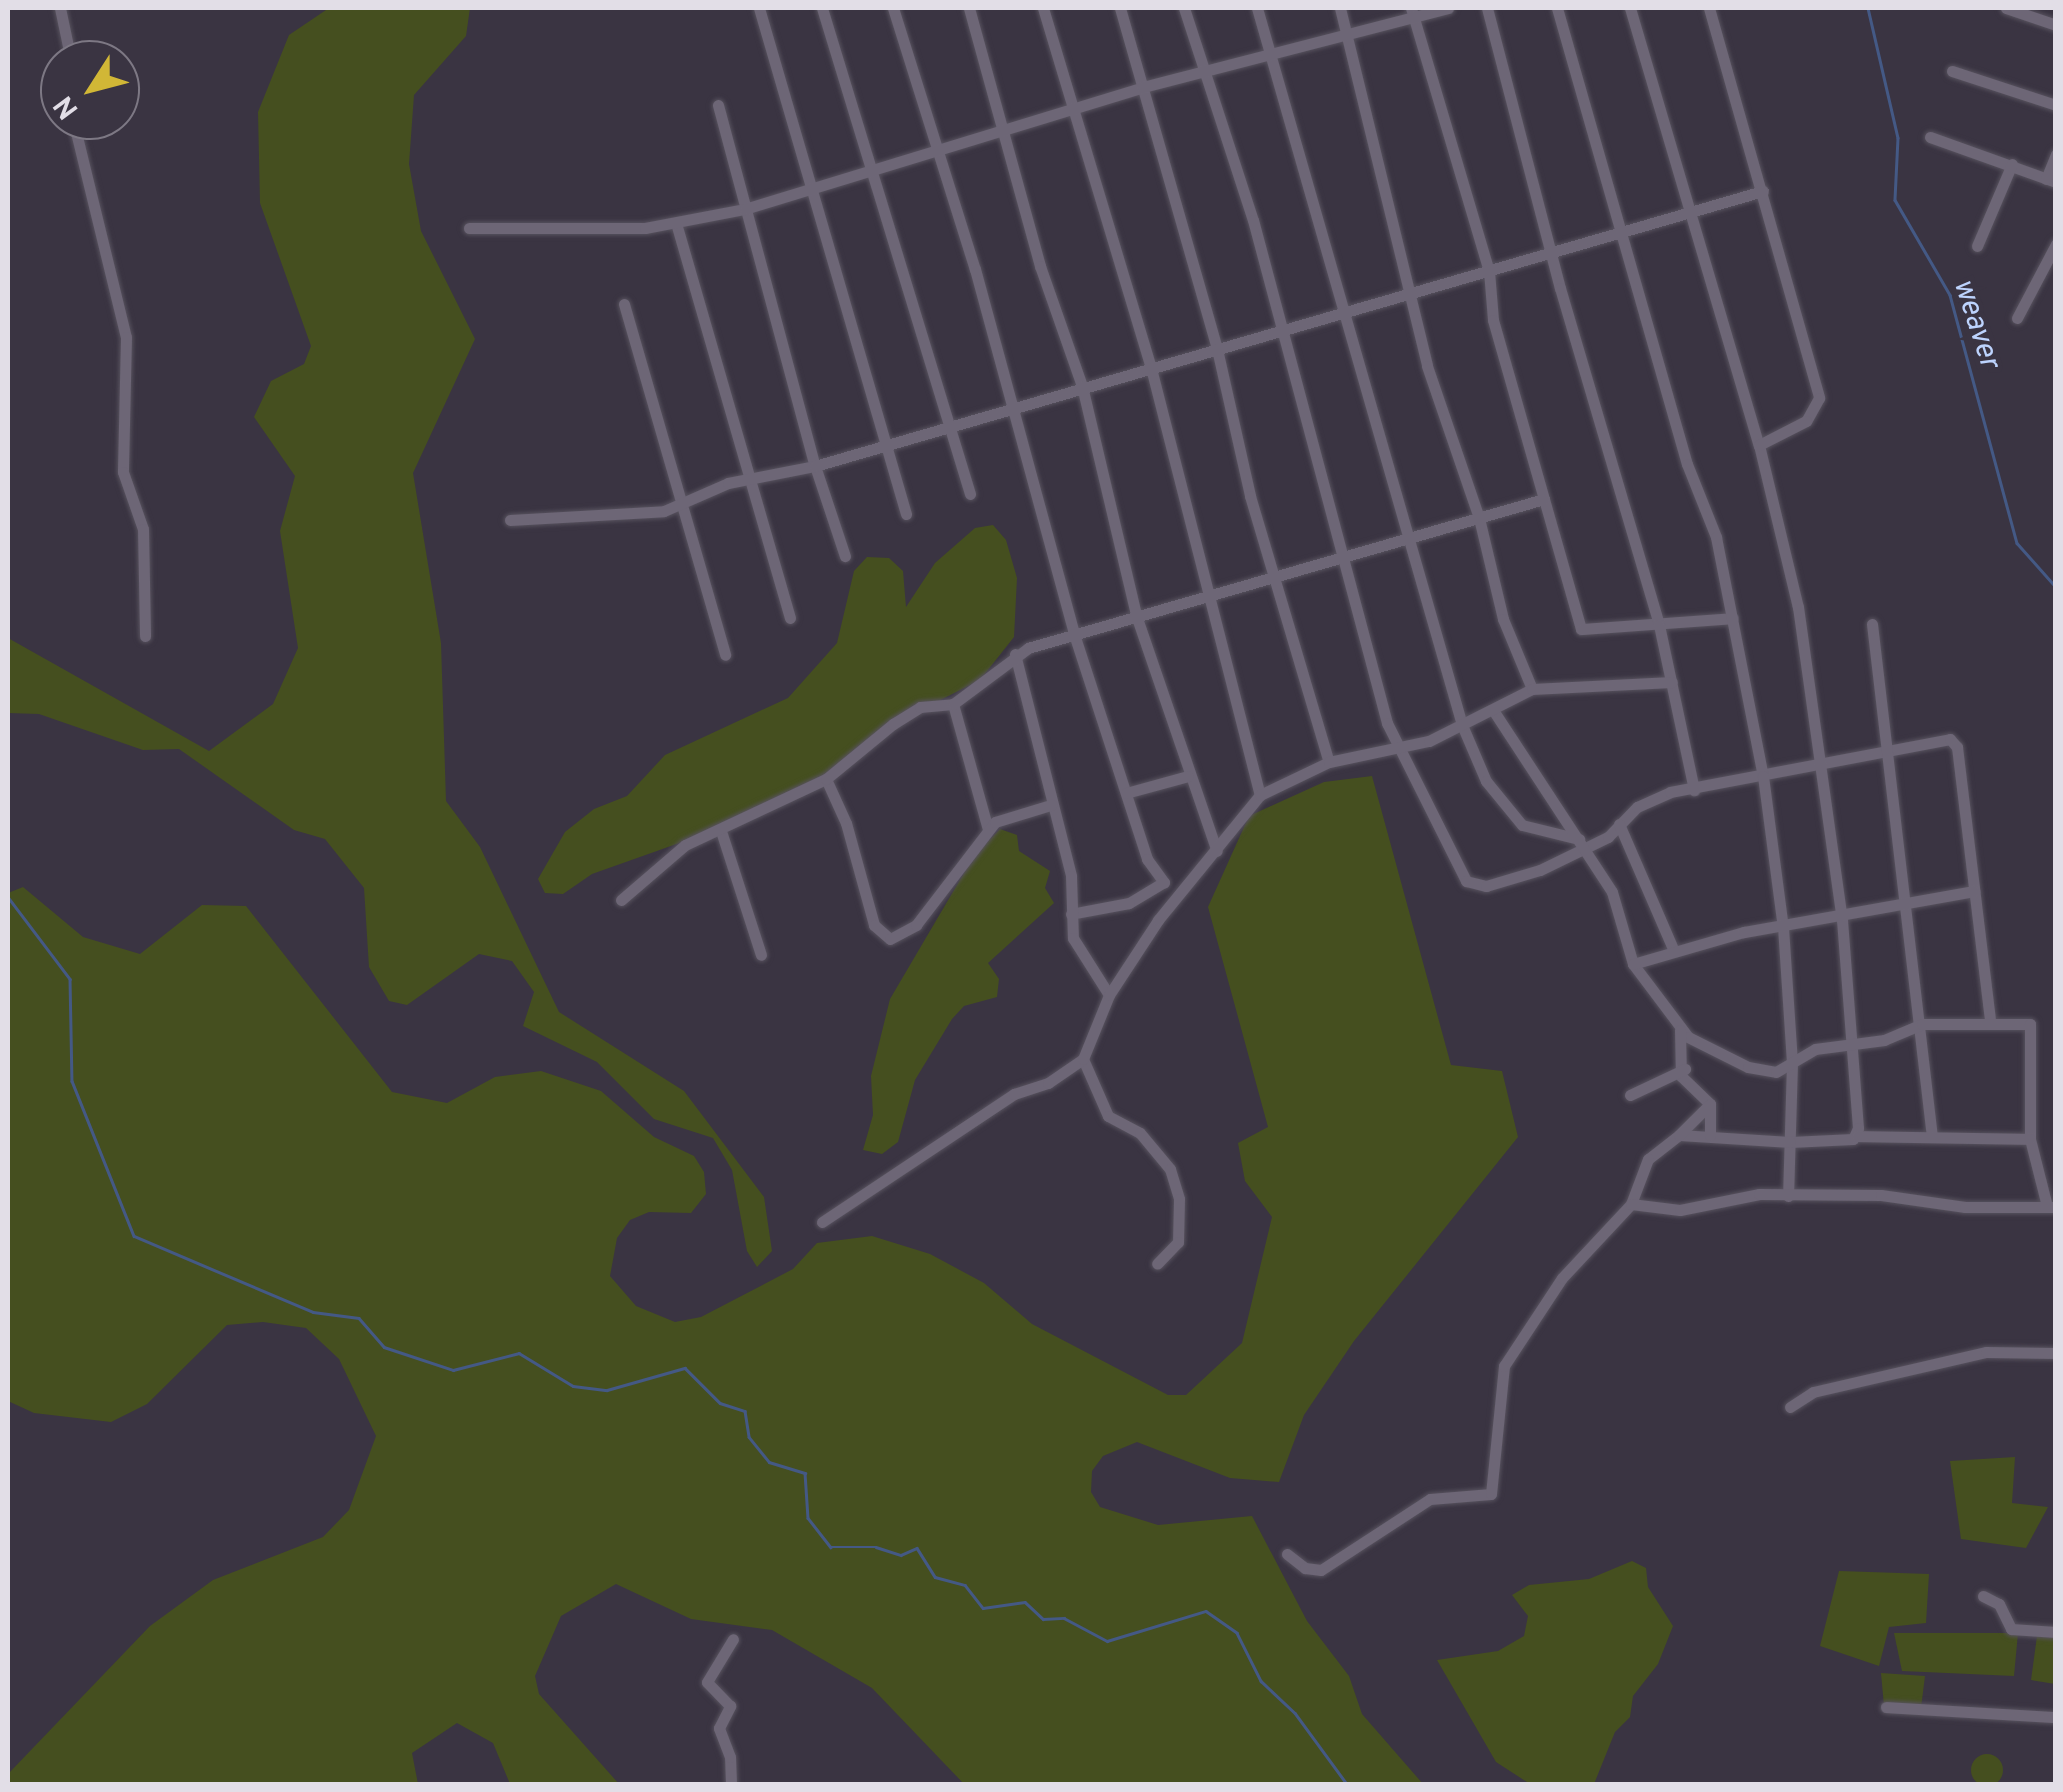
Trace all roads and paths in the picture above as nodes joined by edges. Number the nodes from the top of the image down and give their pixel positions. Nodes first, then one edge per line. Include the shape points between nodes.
1 (60, 8) edge
2 (759, 8) edge
3 (822, 8) edge
4 (893, 8) edge
5 (969, 8) edge
6 (1043, 8) edge
7 (1120, 8) edge
8 (1184, 8) edge
9 (1257, 8) edge
10 (1340, 8) edge
11 (1448, 8) edge
12 (1487, 8) edge
13 (1557, 8) edge
14 (1630, 8) edge
15 (1708, 8) edge
16 (2006, 8) edge
17 (1413, 13) edge
18 (2056, 25) edge
19 (1348, 33) junction
20 (67, 40) edge
21 (1271, 55) junction
22 (1952, 71) dead end
23 (1203, 73) junction
24 (1143, 87) junction
25 (718, 105) dead end
26 (2056, 105) edge
27 (1070, 110) junction
28 (1005, 129) junction
29 (1930, 136) dead end
30 (79, 140) edge
31 (936, 150) junction
32 (2056, 154) edge
33 (2012, 164) junction
34 (873, 171) junction
35 (2051, 181) edge
36 (810, 189) junction
37 (1763, 192) junction
38 (745, 209) junction
39 (1694, 212) junction
40 (676, 222) junction
41 (469, 228) dead end
42 (1620, 229) junction
43 (2056, 244) edge
44 (1977, 246) dead end
45 (1550, 252) junction
46 (1489, 271) junction
47 (1408, 296) junction
48 (624, 304) dead end
49 (1345, 314) junction
50 (2018, 318) dead end
51 (1284, 333) junction
52 (1217, 350) junction
53 (1151, 368) junction
54 (1082, 386) junction
55 (1013, 404) junction
56 (948, 424) junction
57 (888, 444) junction
58 (1760, 445) junction
59 (815, 466) junction
60 (752, 478) junction
61 (970, 494) dead end
62 (1544, 500) junction
63 (681, 501) junction
64 (906, 514) dead end
65 (1479, 518) junction
66 (510, 520) dead end
67 (1407, 539) junction
68 (846, 556) dead end
69 (1340, 559) junction
70 (1274, 577) junction
71 (1208, 596) junction
72 (790, 618) dead end
73 (1137, 618) junction
74 (1732, 618) junction
75 (1872, 624) dead end
76 (1660, 625) junction
77 (1074, 634) junction
78 (146, 636) dead end
79 (1016, 654) junction
80 (725, 655) dead end
81 (1672, 682) junction
82 (1532, 689) junction
83 (953, 704) junction
84 (1493, 710) junction
85 (1462, 726) junction
86 (1891, 750) junction
87 (1400, 751) junction
88 (1329, 762) junction
89 (1821, 763) junction
90 (1188, 776) junction
91 (1763, 776) junction
92 (826, 779) junction
93 (1694, 790) junction
94 (1126, 793) junction
95 (1260, 795) junction
96 (1051, 805) junction
97 (1619, 824) junction
98 (988, 829) junction
99 (720, 832) junction
100 (1581, 842) junction
101 (1217, 851) junction
102 (1164, 882) junction
103 (1974, 891) junction
104 (1176, 896) junction
105 (621, 900) dead end
106 (1905, 902) junction
107 (1070, 914) junction
108 (1842, 920) junction
109 (1784, 926) junction
110 (1674, 951) junction
111 (761, 954) dead end
112 (1633, 964) junction
113 (1109, 995) junction
114 (1990, 1020) junction
115 (1922, 1024) junction
116 (1680, 1030) junction
117 (1851, 1042) junction
118 (1083, 1059) junction
119 (1792, 1063) junction
120 (1685, 1069) junction
121 (1630, 1095) dead end
122 (1710, 1104) junction
123 (1679, 1135) junction
124 (1710, 1136) junction
125 (1857, 1136) junction
126 (1932, 1137) junction
127 (2030, 1139) junction
128 (1790, 1142) junction
129 (1788, 1196) junction
130 (1631, 1204) junction
131 (2051, 1206) edge
132 (822, 1222) dead end
133 (1157, 1264) dead end
134 (2056, 1353) edge
135 (1790, 1406) dead end
136 (1287, 1554) dead end
137 (1983, 1596) dead end
138 (2056, 1632) edge
139 (733, 1639) dead end
140 (1886, 1707) dead end
141 (2056, 1717) edge
142 (731, 1784) edge

1 - 20 street
2 - 36 street
3 - 34 street
4 - 31 street
5 - 28 street
6 - 27 street
7 - 24 street
8 - 23 street
9 - 21 street
10 - 19 street
11 - 17 street
12 - 45 street
13 - 42 street
14 - 39 street
15 - 37 street
16 - 18 street
17 - 19 street
17 - 46 street
19 - 21 street
19 - 47 street
21 - 23 street
21 - 49 street
22 - 26 street
23 - 24 street
23 - 51 street
24 - 27 street
24 - 52 street
25 - 38 street
27 - 28 street
27 - 53 street
28 - 31 street
28 - 54 street via 1040,266
29 - 33 street
30 - 78 street via 126,337 123,472 144,529
31 - 34 street
31 - 55 street
32 - 35 street
33 - 35 street
33 - 44 street
34 - 36 street
34 - 56 street
36 - 38 street
36 - 57 street
37 - 39 street
37 - 58 street via 1820,407
38 - 40 street
38 - 59 street
39 - 42 street
39 - 58 street
40 - 41 street
40 - 60 street
42 - 45 street
42 - 74 street via 1688,464 1716,537
43 - 50 street
45 - 46 street
45 - 76 street
46 - 47 street
46 - 62 street via 1494,320
47 - 49 street
47 - 65 street
48 - 63 street
49 - 51 street
49 - 67 street
51 - 52 street
51 - 69 street
52 - 53 street
52 - 70 street
53 - 54 street
53 - 71 street
54 - 55 street
54 - 73 street
55 - 56 street
55 - 77 street
56 - 57 street
56 - 61 street
57 - 59 street
57 - 64 street
58 - 89 street via 1802,626
59 - 60 street
59 - 68 street
60 - 63 street
60 - 72 street
62 - 65 street
62 - 76 street via 1581,629
63 - 66 street via 642,514
63 - 80 street
65 - 67 street
65 - 82 street via 1503,619
67 - 69 street
67 - 85 street
69 - 70 street
69 - 87 street
70 - 71 street
70 - 88 street
71 - 73 street
71 - 95 street
73 - 77 street
73 - 90 street
74 - 76 street
74 - 91 street
75 - 86 street
76 - 81 street
77 - 79 street
77 - 94 street
79 - 83 street
79 - 96 street
81 - 82 street
81 - 93 street
82 - 84 street
83 - 92 street via 920,707
83 - 98 street
84 - 85 street
84 - 100 street
85 - 87 street
85 - 100 street via 1486,781 1522,824
86 - 89 street
86 - 103 street via 1955,742
86 - 106 street
87 - 88 street
87 - 100 street via 1471,886 1540,870
88 - 95 street
89 - 91 street
89 - 108 street
90 - 94 street
90 - 101 street
91 - 93 street
91 - 109 street
92 - 98 street via 846,823 874,926 890,939 916,924
92 - 99 street
93 - 97 street via 1648,800
94 - 102 street via 1147,859
95 - 101 street
96 - 98 street via 1002,818
96 - 107 street via 1072,876
97 - 100 street via 1608,837
97 - 110 street
99 - 105 street via 658,863
99 - 111 street
100 - 112 street via 1612,892
101 - 104 street
102 - 104 street
102 - 107 street via 1130,903
103 - 106 street
103 - 114 street
104 - 113 street
106 - 108 street
106 - 115 street
107 - 113 street via 1080,952
108 - 109 street
108 - 117 street
109 - 110 street
109 - 119 street
110 - 112 street
112 - 116 street
113 - 118 street
114 - 115 street
114 - 127 street via 2032,1028
115 - 117 street via 1884,1040
115 - 126 street
116 - 119 street via 1748,1067 1776,1072
116 - 120 street
117 - 119 street via 1815,1049
117 - 125 street
118 - 132 street via 1014,1094
118 - 133 street via 1108,1116 1140,1133 1170,1168 1179,1200 1178,1242
119 - 128 street
120 - 121 street
120 - 122 street via 1682,1076
122 - 123 street
122 - 124 street
123 - 124 street
123 - 130 street via 1648,1159
124 - 128 street
125 - 126 street
125 - 128 street
126 - 127 street
127 - 131 street
128 - 129 street
129 - 130 street via 1734,1196 1680,1210
129 - 131 street
130 - 136 street via 1562,1278 1504,1366 1493,1492 1430,1499 1320,1570
134 - 135 street via 1986,1352 1813,1392
137 - 138 street via 1998,1604 2012,1629
139 - 142 street via 707,1682 730,1706 719,1728
140 - 141 street

